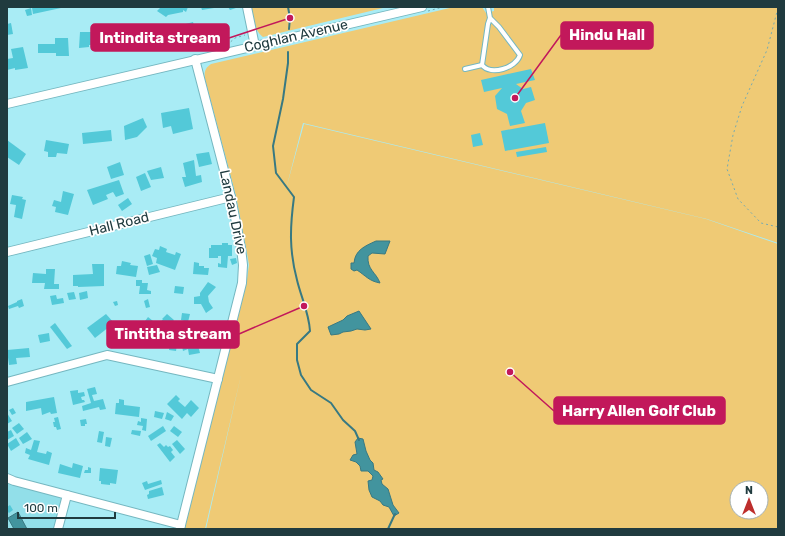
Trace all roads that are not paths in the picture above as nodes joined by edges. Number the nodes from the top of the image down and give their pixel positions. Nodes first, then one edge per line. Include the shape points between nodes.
1 (247, 7) edge
2 (488, 7) edge
3 (425, 9) edge
4 (490, 18) junction
5 (255, 46) junction
6 (195, 59) junction
7 (482, 65) junction
8 (465, 69) dead end
9 (7, 104) edge
10 (231, 197) junction
11 (7, 252) edge
12 (218, 379) junction
13 (7, 382) edge
14 (7, 478) edge
15 (67, 495) junction
16 (181, 527) edge
17 (58, 529) edge

1 - 5 street
2 - 4 lane
3 - 5 street, Coghlan Avenue
4 - 7 lane
4 - 7 lane via 520,55 519,60 511,66 501,69 491,70
5 - 6 street, Coghlan Avenue
6 - 9 street, Coghlan Avenue
6 - 10 street, Landau Drive
7 - 8 lane
10 - 11 street, Hall Road
10 - 12 street, Landau Drive via 244,265 242,283
12 - 13 street via 107,355
12 - 16 street, Landau Drive
14 - 15 street
15 - 16 street
15 - 17 street

